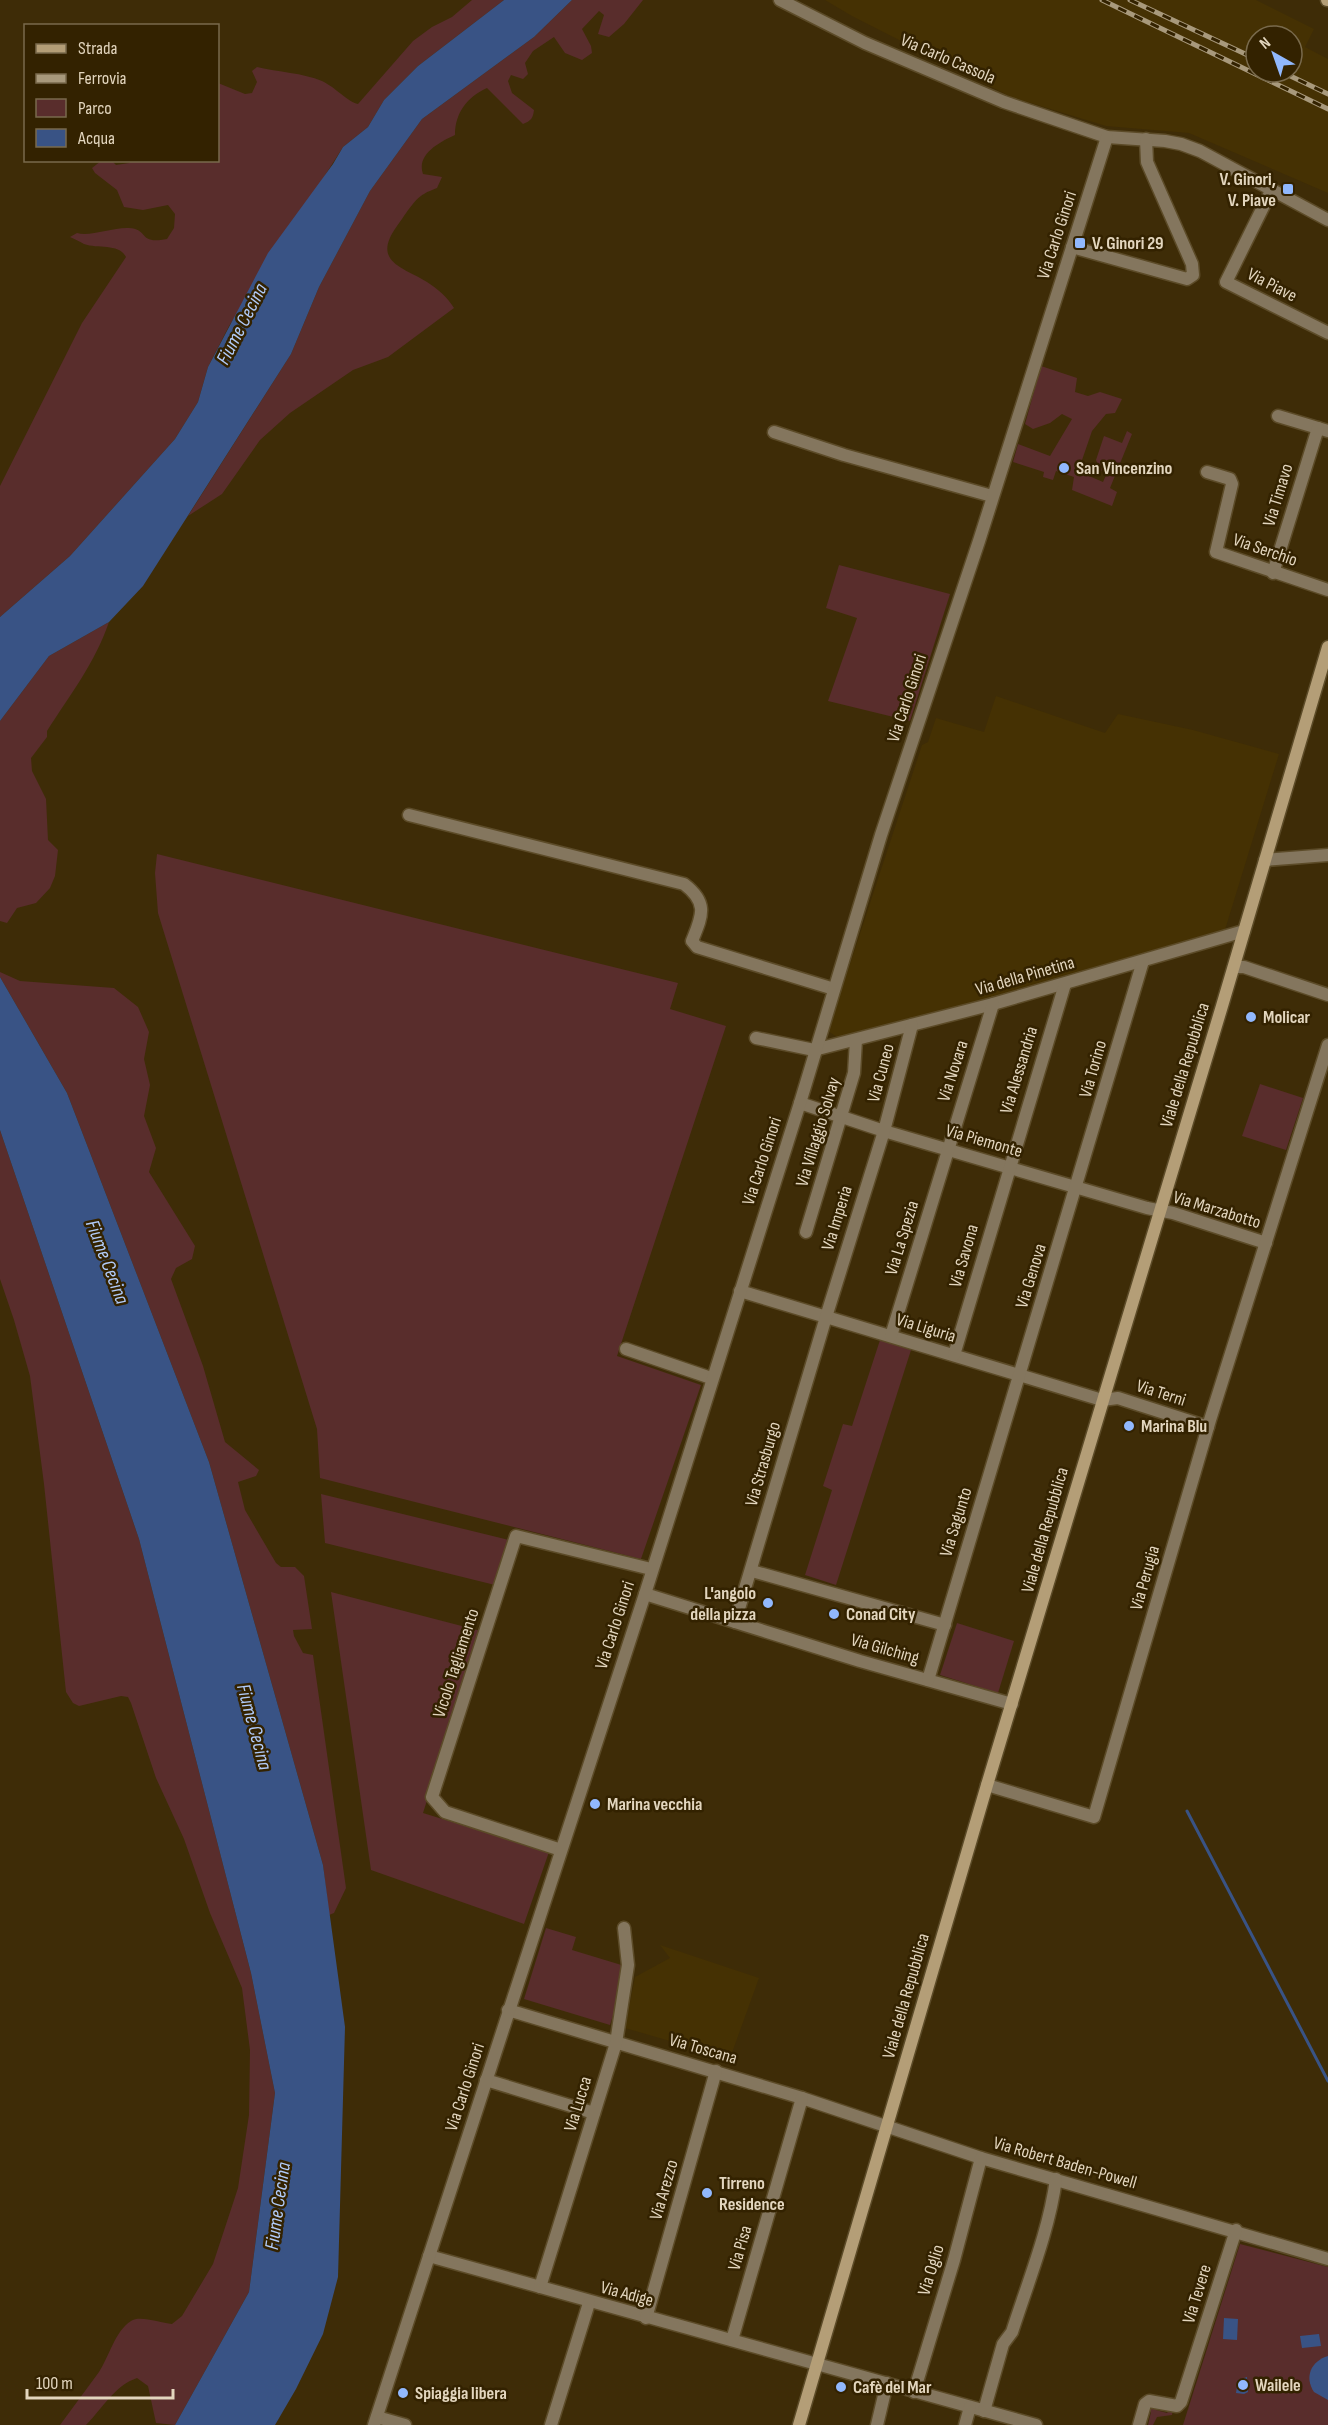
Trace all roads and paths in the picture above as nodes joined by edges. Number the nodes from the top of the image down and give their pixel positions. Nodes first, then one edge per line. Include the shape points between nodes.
1 (780, 0) edge
2 (1107, 137) junction
3 (1146, 139) junction
4 (1271, 191) junction
5 (1328, 220) edge
6 (1072, 247) junction
7 (1328, 333) edge
8 (1278, 416) dead end
9 (1323, 429) edge
10 (774, 432) dead end
11 (1207, 472) dead end
12 (992, 496) junction
13 (1273, 573) junction
14 (1328, 590) edge
15 (1328, 647) edge
16 (409, 815) dead end
17 (1328, 855) edge
18 (1265, 860) junction
19 (1244, 931) junction
20 (1143, 961) junction
21 (1234, 967) junction
22 (1065, 984) junction
23 (834, 989) junction
24 (1328, 995) edge
25 (993, 1004) junction
26 (912, 1025) junction
27 (756, 1038) dead end
28 (856, 1040) junction
29 (1328, 1044) edge
30 (814, 1050) junction
31 (800, 1103) junction
32 (842, 1118) junction
33 (884, 1131) junction
34 (947, 1149) junction
35 (1009, 1167) junction
36 (1077, 1187) junction
37 (1159, 1211) junction
38 (807, 1232) dead end
39 (1266, 1243) junction
40 (740, 1291) junction
41 (826, 1317) junction
42 (891, 1336) junction
43 (626, 1350) dead end
44 (954, 1355) junction
45 (1020, 1375) junction
46 (711, 1378) junction
47 (1102, 1400) junction
48 (1208, 1427) junction
49 (651, 1569) junction
50 (752, 1571) junction
51 (645, 1594) junction
52 (735, 1622) junction
53 (945, 1625) junction
54 (928, 1680) junction
55 (1012, 1704) junction
56 (987, 1785) junction
57 (561, 1850) junction
58 (624, 1928) dead end
59 (508, 2010) junction
60 (616, 2043) junction
61 (716, 2071) junction
62 (486, 2080) junction
63 (802, 2098) junction
64 (594, 2113) junction
65 (887, 2126) junction
66 (981, 2158) junction
67 (1056, 2179) junction
68 (1236, 2230) junction
69 (429, 2256) junction
70 (1328, 2259) edge
71 (540, 2288) junction
72 (589, 2303) junction
73 (646, 2318) junction
74 (732, 2340) junction
75 (817, 2366) junction
76 (887, 2384) junction
77 (914, 2392) junction
78 (970, 2407) junction
79 (984, 2411) junction
80 (375, 2421) edge
81 (405, 2425) edge
82 (551, 2425) edge
83 (799, 2425) edge
84 (877, 2425) edge
85 (965, 2425) edge
86 (1036, 2425) edge
87 (1139, 2425) edge

1 - 2 street, Via Carlo Cassola via 865,43 1004,102
2 - 3 street
2 - 6 street, Via Carlo Ginori
3 - 4 street via 1200,151
3 - 6 street via 1147,162 1192,264 1193,275 1187,279
4 - 5 street
4 - 7 street, Via Piave via 1226,282
6 - 12 street, Via Carlo Ginori
8 - 9 street
9 - 13 street, Via Timavo
10 - 12 street
11 - 13 street, Via Serchio via 1224,476 1232,484 1216,552
12 - 23 street, Via Carlo Ginori
13 - 14 street, Via Serchio
15 - 18 street, Viale della Repubblica
16 - 23 street via 684,884 697,894 702,915 692,941 697,947
17 - 18 street
18 - 19 street, Viale della Repubblica
19 - 20 street, Via della Pinetina
19 - 21 street, Viale della Repubblica
20 - 22 street, Via della Pinetina
20 - 36 street, Via Torino
21 - 24 street
21 - 37 street, Viale della Repubblica
22 - 25 street, Via della Pinetina
22 - 35 street, Via Alessandria
23 - 30 street, Via Carlo Ginori
25 - 26 street, Via della Pinetina
25 - 34 street, Via Novara
26 - 28 street, Via della Pinetina
26 - 33 street, Via Cuneo
27 - 30 street
28 - 30 street, Via della Pinetina
28 - 32 street, Via Villaggio Solvay via 854,1073
29 - 39 street, Via Perugia
30 - 31 street, Via Carlo Ginori
31 - 32 street, Via Piemonte
31 - 40 street, Via Carlo Ginori
32 - 33 street, Via Piemonte
32 - 38 street, Via Villaggio Solvay
33 - 34 street, Via Piemonte
33 - 41 street, Via Imperia
34 - 35 street, Via Piemonte
34 - 42 street, Via La Spezia
35 - 36 street, Via Piemonte
35 - 44 street, Via Savona
36 - 37 street, Via Piemonte
36 - 45 street, Via Genova
37 - 39 street, Via Marzabotto
37 - 47 street, Viale della Repubblica
39 - 48 street, Via Perugia
40 - 41 street, Via Liguria
40 - 46 street, Via Carlo Ginori
41 - 42 street, Via Liguria
41 - 50 street, Via Strasburgo
42 - 44 street, Via Liguria
43 - 46 street
44 - 45 street, Via Liguria
45 - 47 street, Via Liguria
45 - 53 street, Via Sagunto
46 - 49 street, Via Carlo Ginori
47 - 48 street, Via Terni via 1118,1398
47 - 55 street, Viale della Repubblica
48 - 56 street, Via Perugia via 1094,1817
49 - 51 street, Via Carlo Ginori
49 - 57 street, Vicolo Tagliamento via 516,1536 432,1797 445,1812
50 - 52 street, Via Strasburgo
50 - 53 street
51 - 52 street, Via Gilching
51 - 57 street, Via Carlo Ginori
52 - 54 street, Via Gilching
53 - 54 street, Via Sagunto
54 - 55 street, Via Gilching
55 - 56 street, Viale della Repubblica
56 - 65 street, Viale della Repubblica
57 - 59 street, Via Carlo Ginori
58 - 60 street, Via Lucca via 628,1965
59 - 60 street, Via Toscana
59 - 62 street, Via Carlo Ginori
60 - 61 street, Via Toscana
60 - 64 street, Via Lucca
61 - 63 street, Via Toscana
61 - 73 street, Via Arezzo
62 - 64 street
62 - 69 street, Via Carlo Ginori
63 - 65 street, Via Toscana
63 - 74 street, Via Pisa
64 - 71 street, Via Lucca
65 - 66 street, Via Robert Baden-Powell
65 - 75 street, Viale della Repubblica
66 - 67 street, Via Robert Baden-Powell
66 - 77 street, Via Oglio
67 - 68 street, Via Robert Baden-Powell
67 - 79 street via 1053,2201
68 - 70 street
68 - 87 street, Via Tevere via 1181,2402 1168,2406 1149,2401
69 - 71 street, Via Adige
69 - 80 street, Via Carlo Ginori
71 - 72 street, Via Adige
72 - 73 street, Via Adige
72 - 82 street
73 - 74 street, Via Adige
74 - 75 street, Via Adige
75 - 76 street
75 - 83 street, Viale della Repubblica
76 - 77 street
76 - 84 street
77 - 78 street
78 - 79 street
78 - 85 street
79 - 86 street
80 - 81 street

